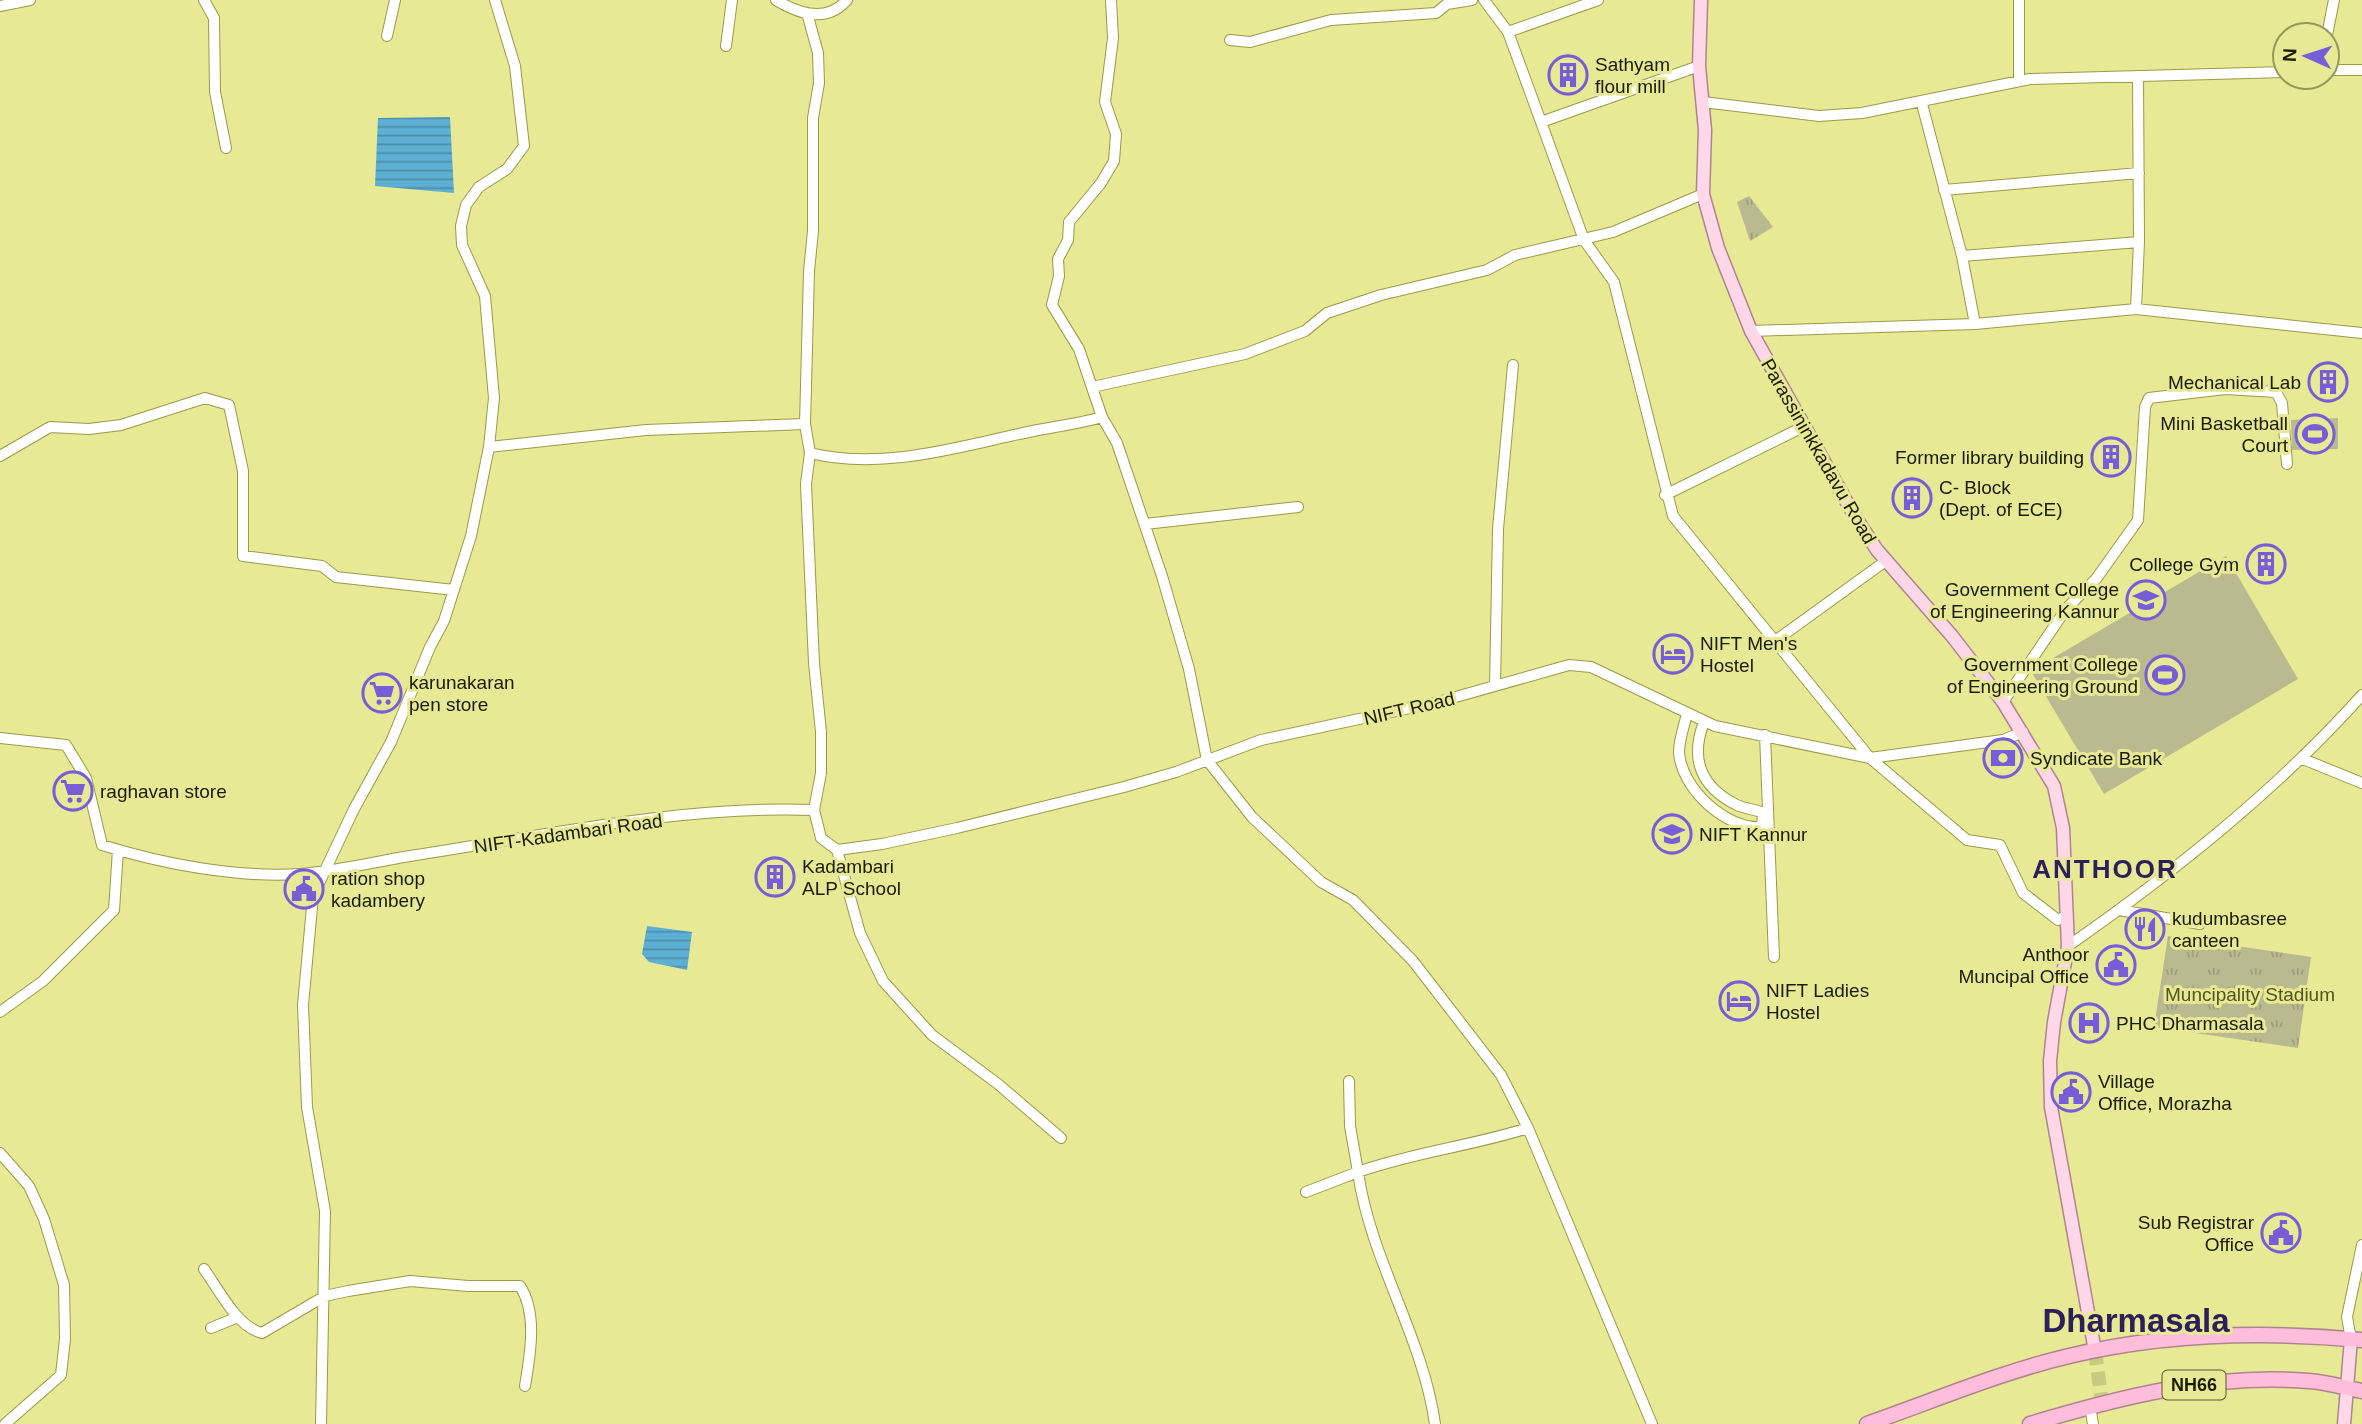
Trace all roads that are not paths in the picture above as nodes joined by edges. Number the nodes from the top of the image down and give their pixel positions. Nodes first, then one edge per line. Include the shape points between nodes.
1 (30, 0) edge
2 (204, 0) edge
3 (395, 0) edge
4 (495, 0) edge
5 (732, 0) edge
6 (776, 0) edge
7 (847, 0) edge
8 (1111, 0) edge
9 (1472, 0) edge
10 (1484, 0) edge
11 (1598, 0) edge
12 (1701, 0) edge
13 (2019, 0) edge
14 (2334, 0) edge
15 (0, 6) edge
16 (807, 13) junction
17 (2330, 21) edge
18 (1508, 32) junction
19 (387, 36) dead end
20 (1230, 40) dead end
21 (726, 46) dead end
22 (1699, 66) junction
23 (2341, 70) edge
24 (2362, 71) edge
25 (2271, 72) edge
26 (2138, 76) junction
27 (2020, 81) junction
28 (1703, 102) junction
29 (1922, 104) junction
30 (1541, 122) junction
31 (226, 148) dead end
32 (2139, 173) junction
33 (1944, 190) junction
34 (1703, 194) junction
35 (1584, 240) junction
36 (2139, 242) junction
37 (1962, 256) junction
38 (2136, 309) junction
39 (1975, 324) junction
40 (1751, 331) junction
41 (2362, 333) edge
42 (1513, 365) dead end
43 (1093, 387) junction
44 (1102, 416) junction
45 (805, 424) junction
46 (1805, 426) junction
47 (489, 447) junction
48 (810, 453) junction
49 (0, 456) edge
50 (2287, 464) dead end
51 (1665, 495) junction
52 (1298, 507) dead end
53 (1144, 524) junction
54 (1887, 560) junction
55 (454, 590) junction
56 (1775, 641) junction
57 (1495, 686) junction
58 (2362, 695) edge
59 (2003, 702) junction
60 (1687, 714) junction
61 (1704, 722) junction
62 (2022, 732) junction
63 (1765, 736) junction
64 (0, 738) edge
65 (1870, 758) junction
66 (2303, 759) junction
67 (1208, 760) junction
68 (2362, 783) edge
69 (814, 810) junction
70 (118, 850) junction
71 (837, 850) junction
72 (323, 871) junction
73 (2119, 910) junction
74 (2067, 915) junction
75 (2200, 924) dead end
76 (2068, 946) junction
77 (1774, 957) dead end
78 (0, 1012) edge
79 (1349, 1081) dead end
80 (1528, 1128) junction
81 (1061, 1138) dead end
82 (0, 1153) edge
83 (1358, 1172) junction
84 (1306, 1192) dead end
85 (2362, 1245) edge
86 (204, 1269) dead end
87 (325, 1296) junction
88 (238, 1317) junction
89 (211, 1328) dead end
90 (2356, 1340) edge
91 (2095, 1351) junction
92 (524, 1386) dead end
93 (2355, 1390) edge
94 (2090, 1406) junction
95 (5, 1424) edge
96 (321, 1424) edge
97 (1435, 1424) edge
98 (1652, 1424) edge
99 (1867, 1424) edge
100 (2030, 1424) edge
101 (2092, 1424) edge
102 (2344, 1424) edge

1 - 15 street
2 - 31 street via 214,18 215,92
3 - 19 street
4 - 47 street via 515,66 524,146 507,170 479,187 466,205 461,226 462,245 487,308 494,398
5 - 21 street
6 - 16 street
7 - 16 street via 838,10
8 - 43 street via 1113,38 1105,102 1115,134 1114,161 1069,222 1052,305 1079,349
9 - 20 street via 1447,4 1436,13 1331,20 1250,42
10 - 18 street
11 - 18 street
12 - 22 main road, Parassininkkadavu Road
13 - 27 street
14 - 17 street
16 - 45 street via 818,53 819,83 813,118
18 - 30 street
22 - 28 main road, Parassininkkadavu Road
22 - 30 street
23 - 24 street
25 - 26 street
26 - 27 street
26 - 32 street
27 - 29 street
28 - 29 street via 1819,116
28 - 34 main road, Parassininkkadavu Road
29 - 33 street
30 - 35 street
32 - 33 street
32 - 36 street
33 - 37 street
34 - 35 street
34 - 40 main road, Parassininkkadavu Road via 1718,248
35 - 43 street via 1515,255 1487,270 1327,313 1305,331 1245,354
35 - 51 street via 1614,282
36 - 37 street
36 - 38 street
37 - 39 street
38 - 39 street
38 - 41 street
39 - 40 street
40 - 46 main road, Parassininkkadavu Road
42 - 57 street via 1498,528
43 - 44 street
44 - 48 street via 928,454 867,461
44 - 53 street via 1117,443
45 - 47 street via 633,431
45 - 48 street
46 - 51 street
46 - 54 main road, Parassininkkadavu Road via 1854,515
47 - 55 street via 471,536
48 - 69 street via 807,484 821,745
49 - 55 street via 50,427 121,425 205,398 229,405 243,471 243,556 322,566 336,578
50 - 59 street via 2282,403 2276,392 2225,389 2149,398 2138,520 2096,579 2066,609
51 - 56 street via 1673,516
52 - 53 street
53 - 67 street via 1180,637
54 - 56 street
54 - 59 main road, Parassininkkadavu Road
55 - 72 street via 391,743
56 - 65 street
57 - 60 street, NIFT Road via 1569,665 1591,667
57 - 67 street, NIFT Road via 1261,740
58 - 66 street
59 - 62 main road, Parassininkkadavu Road
60 - 61 street, NIFT Road
60 - 61 street via 1680,742 1682,764 1705,804 1750,828 1762,827 1763,813 1729,801 1704,776 1696,753
61 - 63 street, NIFT Road
62 - 65 street, NIFT Road via 2003,740
62 - 74 main road, Parassininkkadavu Road via 2054,786 2063,828
63 - 65 street, NIFT Road
63 - 77 street
64 - 70 street via 65,745 86,778 102,845
65 - 74 street via 1967,840 2000,845 2023,893 2058,920
66 - 68 street
66 - 73 street via 2162,880
67 - 71 street, NIFT Road via 1137,783 957,828
67 - 80 street via 1252,817 1321,882 1353,900 1413,961 1501,1075
69 - 71 street via 821,838
69 - 72 street, NIFT-Kadambari Road via 777,809 608,825
70 - 72 street, NIFT-Kadambari Road via 208,868 272,874
70 - 78 street via 114,910 43,981
71 - 81 street via 860,933 883,981 932,1035
72 - 87 street via 313,896 303,1005 307,1107 325,1211
73 - 75 street
73 - 76 street
74 - 76 main road, Parassininkkadavu Road
76 - 91 main road, Parassininkkadavu Road via 2052,1035 2051,1107
79 - 83 street
80 - 83 street
80 - 98 street
82 - 95 street via 29,1186 44,1219 64,1285 65,1339 61,1375
83 - 84 street
83 - 97 street via 1371,1225 1430,1389
85 - 90 street via 2347,1317
86 - 88 street
87 - 88 street via 262,1333
87 - 92 street via 410,1281 520,1286 531,1329
87 - 96 street
88 - 89 street
90 - 91 highway, NH66 via 2233,1334
90 - 93 main road
91 - 99 highway, NH66 via 2004,1376
93 - 94 highway, NH66 via 2310,1381 2178,1386
93 - 102 main road
94 - 100 highway, NH66
94 - 101 street

